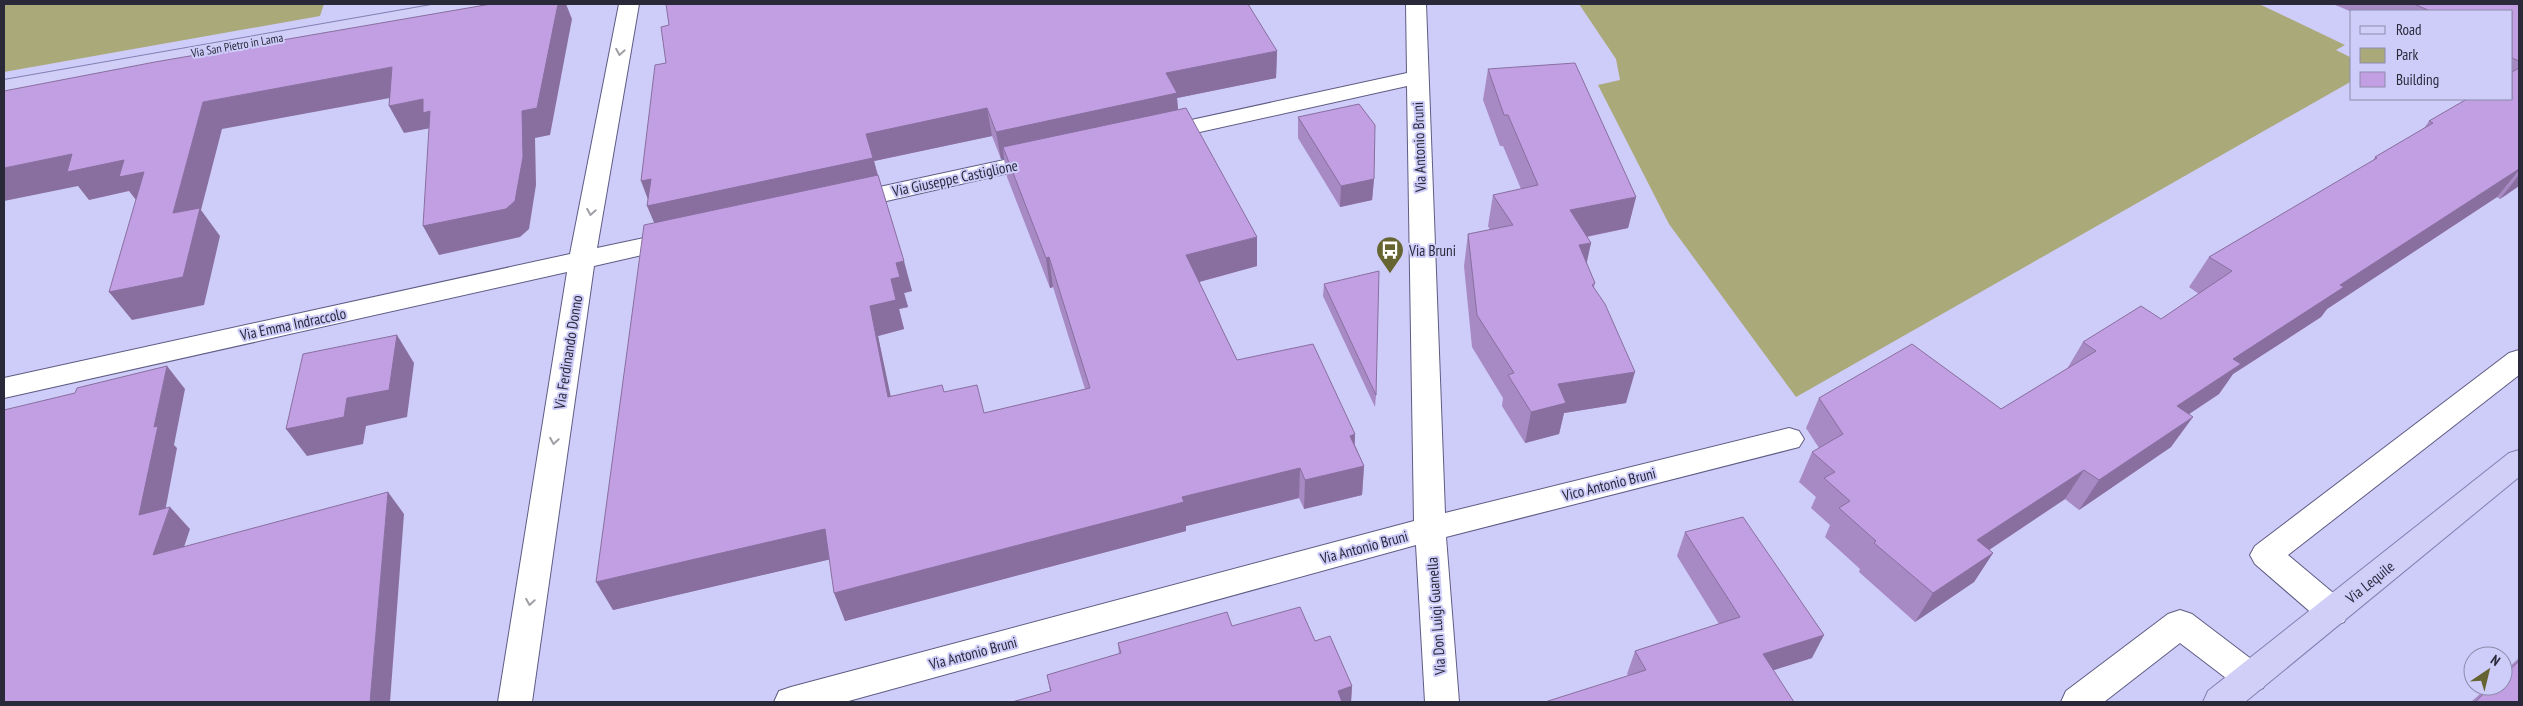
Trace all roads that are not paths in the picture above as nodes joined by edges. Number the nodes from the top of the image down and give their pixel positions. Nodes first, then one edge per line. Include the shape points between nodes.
1 (471, 4) edge
2 (629, 4) edge
3 (1416, 4) edge
4 (1416, 78) junction
5 (4, 87) edge
6 (1135, 139) edge
7 (1067, 154) edge
8 (825, 207) edge
9 (698, 234) edge
10 (582, 260) junction
11 (2519, 360) edge
12 (4, 388) edge
13 (1789, 439) dead end
14 (2519, 462) edge
15 (1430, 529) junction
16 (2332, 612) junction
17 (2251, 678) junction
18 (515, 702) edge
19 (791, 702) edge
20 (1442, 702) edge
21 (2078, 702) edge
22 (2220, 702) edge

1 - 5 main road, Via San Pietro in Lama
2 -> 10 street, Via Ferdinando Donno
3 - 4 street, Via Antonio Bruni
4 - 6 street
4 - 15 street, Via Antonio Bruni
7 - 8 street, Via Giuseppe Castiglione
9 - 10 street
10 - 12 street, Via Emma Indraccolo
10 -> 18 street, Via Ferdinando Donno
11 - 16 street via 2266,555
13 - 15 street, Vico Antonio Bruni
14 - 16 main road, Via Lequile
15 - 19 street, Via Antonio Bruni
15 - 20 street, Via Don Luigi Guanella
16 - 17 main road, Via Lequile
17 - 21 street via 2180,624
17 - 22 main road, Via Lequile

